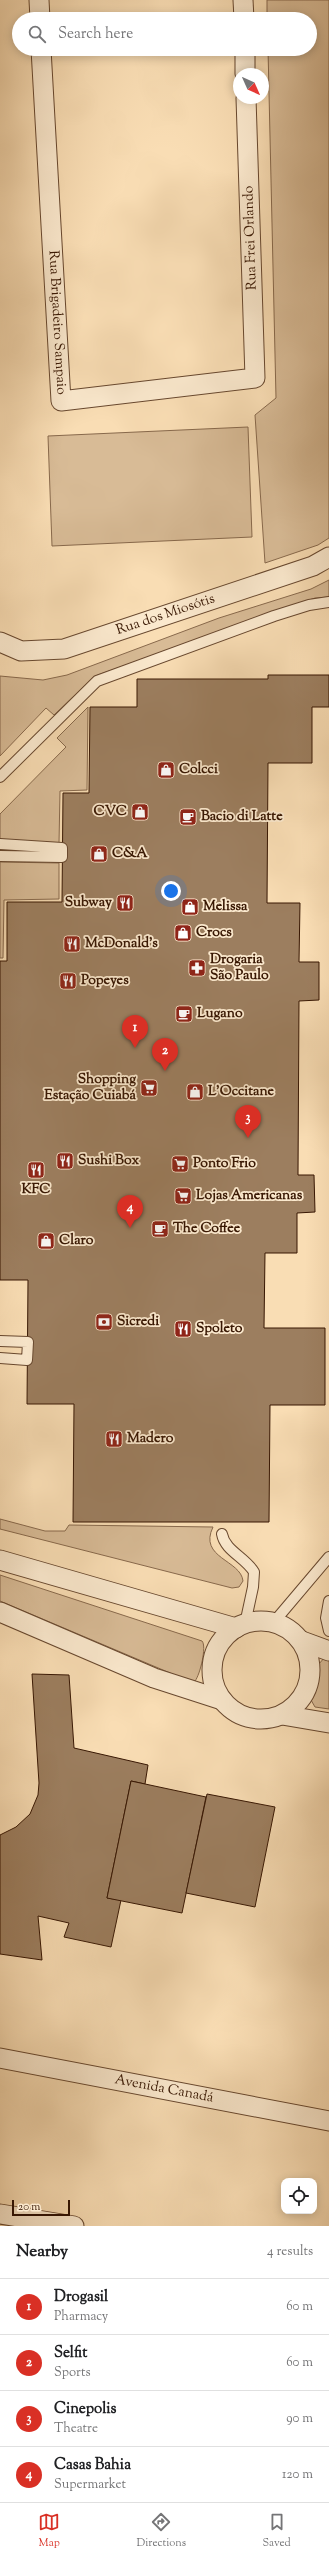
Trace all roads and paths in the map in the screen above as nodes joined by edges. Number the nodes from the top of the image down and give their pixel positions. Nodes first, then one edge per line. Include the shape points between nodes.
1 (39, 0) edge
2 (243, 0) edge
3 (40, 12) edge
4 (244, 12) edge
5 (41, 56) edge
6 (245, 56) edge
7 (245, 68) edge
8 (246, 104) edge
9 (255, 378) joint
10 (329, 557) edge
11 (329, 602) edge
12 (0, 642) edge
13 (0, 777) edge
14 (0, 844) edge
15 (0, 856) edge
16 (0, 1341) edge
17 (0, 1358) edge
18 (222, 1534) dead end
19 (329, 1557) edge
20 (0, 1560) edge
21 (329, 1601) edge
22 (0, 1612) edge
23 (274, 1622) junction
24 (240, 1626) junction
25 (329, 1631) edge
26 (302, 1641) junction
27 (329, 1651) edge
28 (222, 1700) junction
29 (282, 1715) junction
30 (329, 1724) edge
31 (0, 2058) edge
32 (329, 2120) edge
33 (0, 2214) edge
34 (74, 2226) edge

1 - 3 street
2 - 4 street
5 - 9 street, Rua Brigadeiro Sampaio via 61,400
6 - 7 street
8 - 9 street, Rua Frei Orlando
10 - 12 street, Rua dos Miosótis via 313,566 64,649 21,652
11 - 13 lane via 309,605 274,616 97,681
14 - 15 lane via 62,848 62,857
16 - 17 lane via 28,1342 28,1348 27,1360
18 - 24 lane via 224,1542 243,1558 254,1572 253,1587
19 - 23 lane
20 - 24 street
21 - 25 lane via 326,1618
22 - 28 street via 154,1678
23 - 24 street via 260,1621
23 - 26 street
24 - 28 street via 221,1642 214,1656 212,1671 215,1686
26 - 27 street
26 - 29 street via 311,1668 309,1683 294,1707
28 - 29 street via 234,1711 249,1718 266,1720
29 - 30 street
31 - 32 street, Avenida Canadá
33 - 34 street

